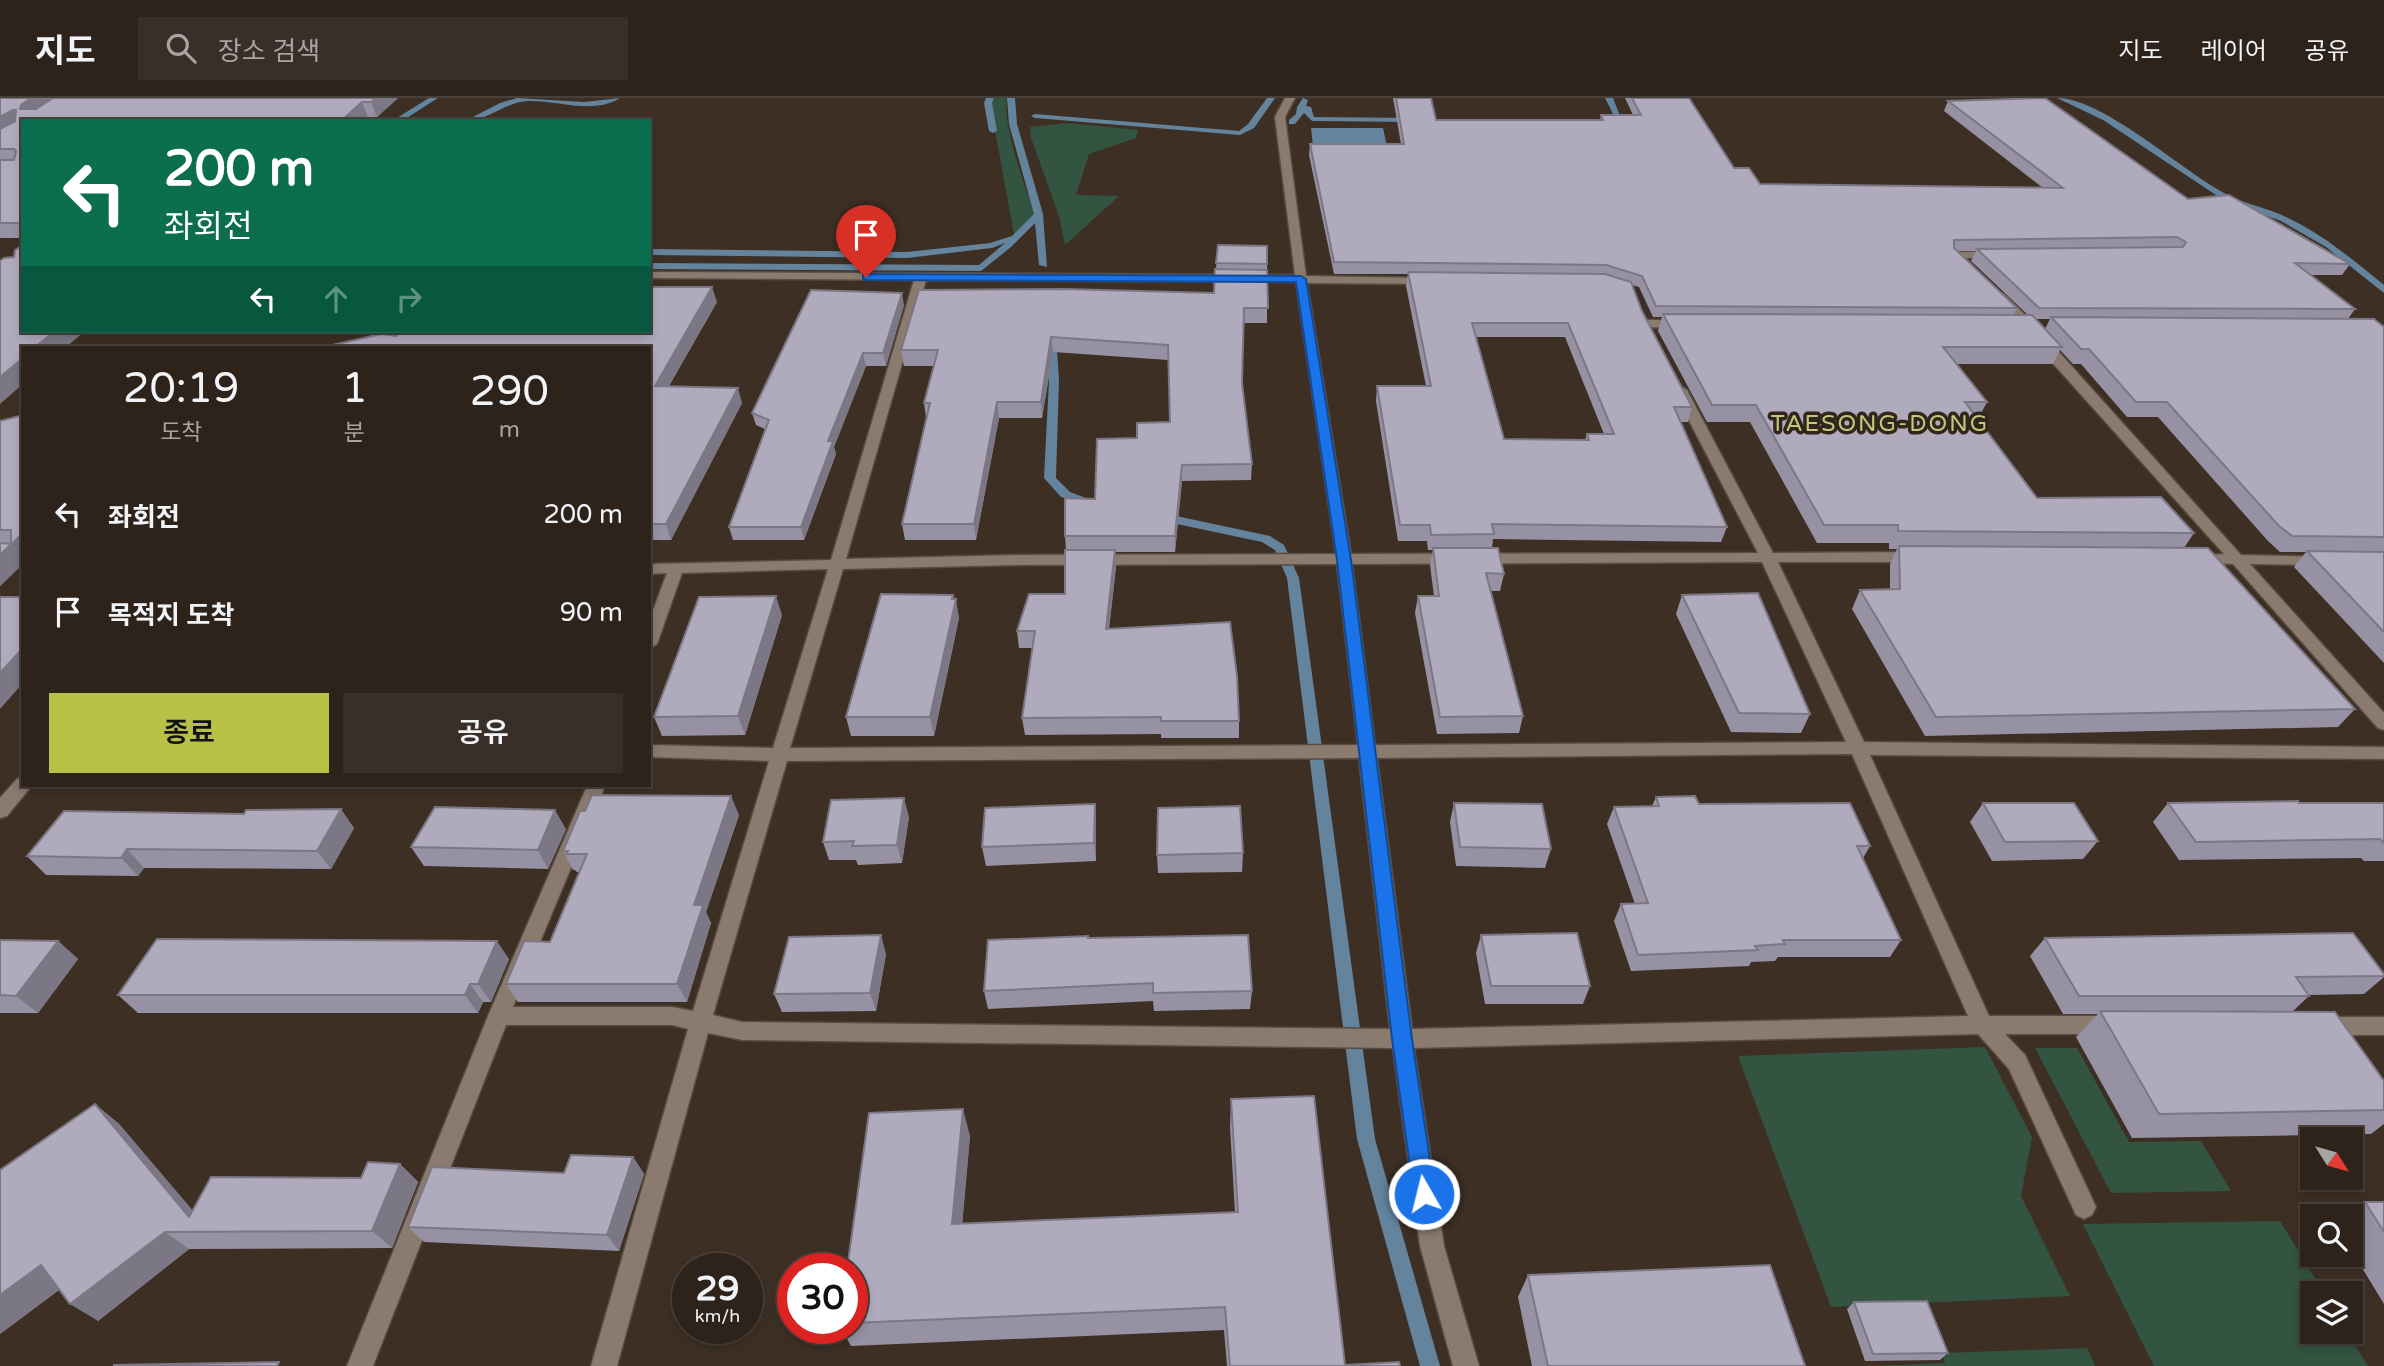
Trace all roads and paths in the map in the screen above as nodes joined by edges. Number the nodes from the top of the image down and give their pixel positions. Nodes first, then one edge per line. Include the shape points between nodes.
1 (1290, 98) edge
2 (2009, 255) edge
3 (1973, 272) edge
4 (651, 275) edge
5 (920, 277) junction
6 (1301, 279) junction
7 (1452, 281) edge
8 (1991, 289) edge
9 (1700, 324) edge
10 (1646, 325) edge
11 (1671, 373) edge
12 (1766, 556) junction
13 (1932, 557) edge
14 (2181, 559) edge
15 (2236, 559) junction
16 (1344, 560) junction
17 (2344, 560) edge
18 (836, 563) junction
19 (651, 569) edge
20 (676, 569) junction
21 (651, 638) edge
22 (2384, 724) edge
23 (1858, 748) junction
24 (651, 751) edge
25 (1368, 752) junction
26 (2384, 753) edge
27 (779, 755) junction
28 (21, 787) edge
29 (596, 787) edge
30 (0, 811) edge
31 (499, 1016) junction
32 (700, 1021) junction
33 (1983, 1025) junction
34 (2135, 1025) edge
35 (2301, 1026) edge
36 (2384, 1026) edge
37 (1402, 1039) junction
38 (2084, 1207) dead end
39 (360, 1366) edge
40 (604, 1366) edge
41 (1466, 1366) edge

1 - 6 street via 1280,117
2 - 3 street via 1955,255
4 - 5 street
5 - 6 street
5 - 18 street
6 - 7 street
6 - 16 street
8 - 15 street
9 - 10 street
11 - 12 street
12 - 13 street
12 - 16 street
12 - 23 street
14 - 15 street
15 - 17 street
15 - 22 street
16 - 18 street
16 - 25 street
18 - 20 street
18 - 27 street
19 - 20 street
20 - 21 street
23 - 25 street
23 - 26 street
23 - 33 street
24 - 27 street
25 - 27 street
25 - 37 street
27 - 32 street
28 - 30 street
29 - 31 street
31 - 32 street via 672,1016
31 - 39 street
32 - 37 street via 743,1031
32 - 40 street
33 - 34 street
33 - 37 street
33 - 38 street via 2017,1062
35 - 36 street
37 - 41 street via 1432,1246

